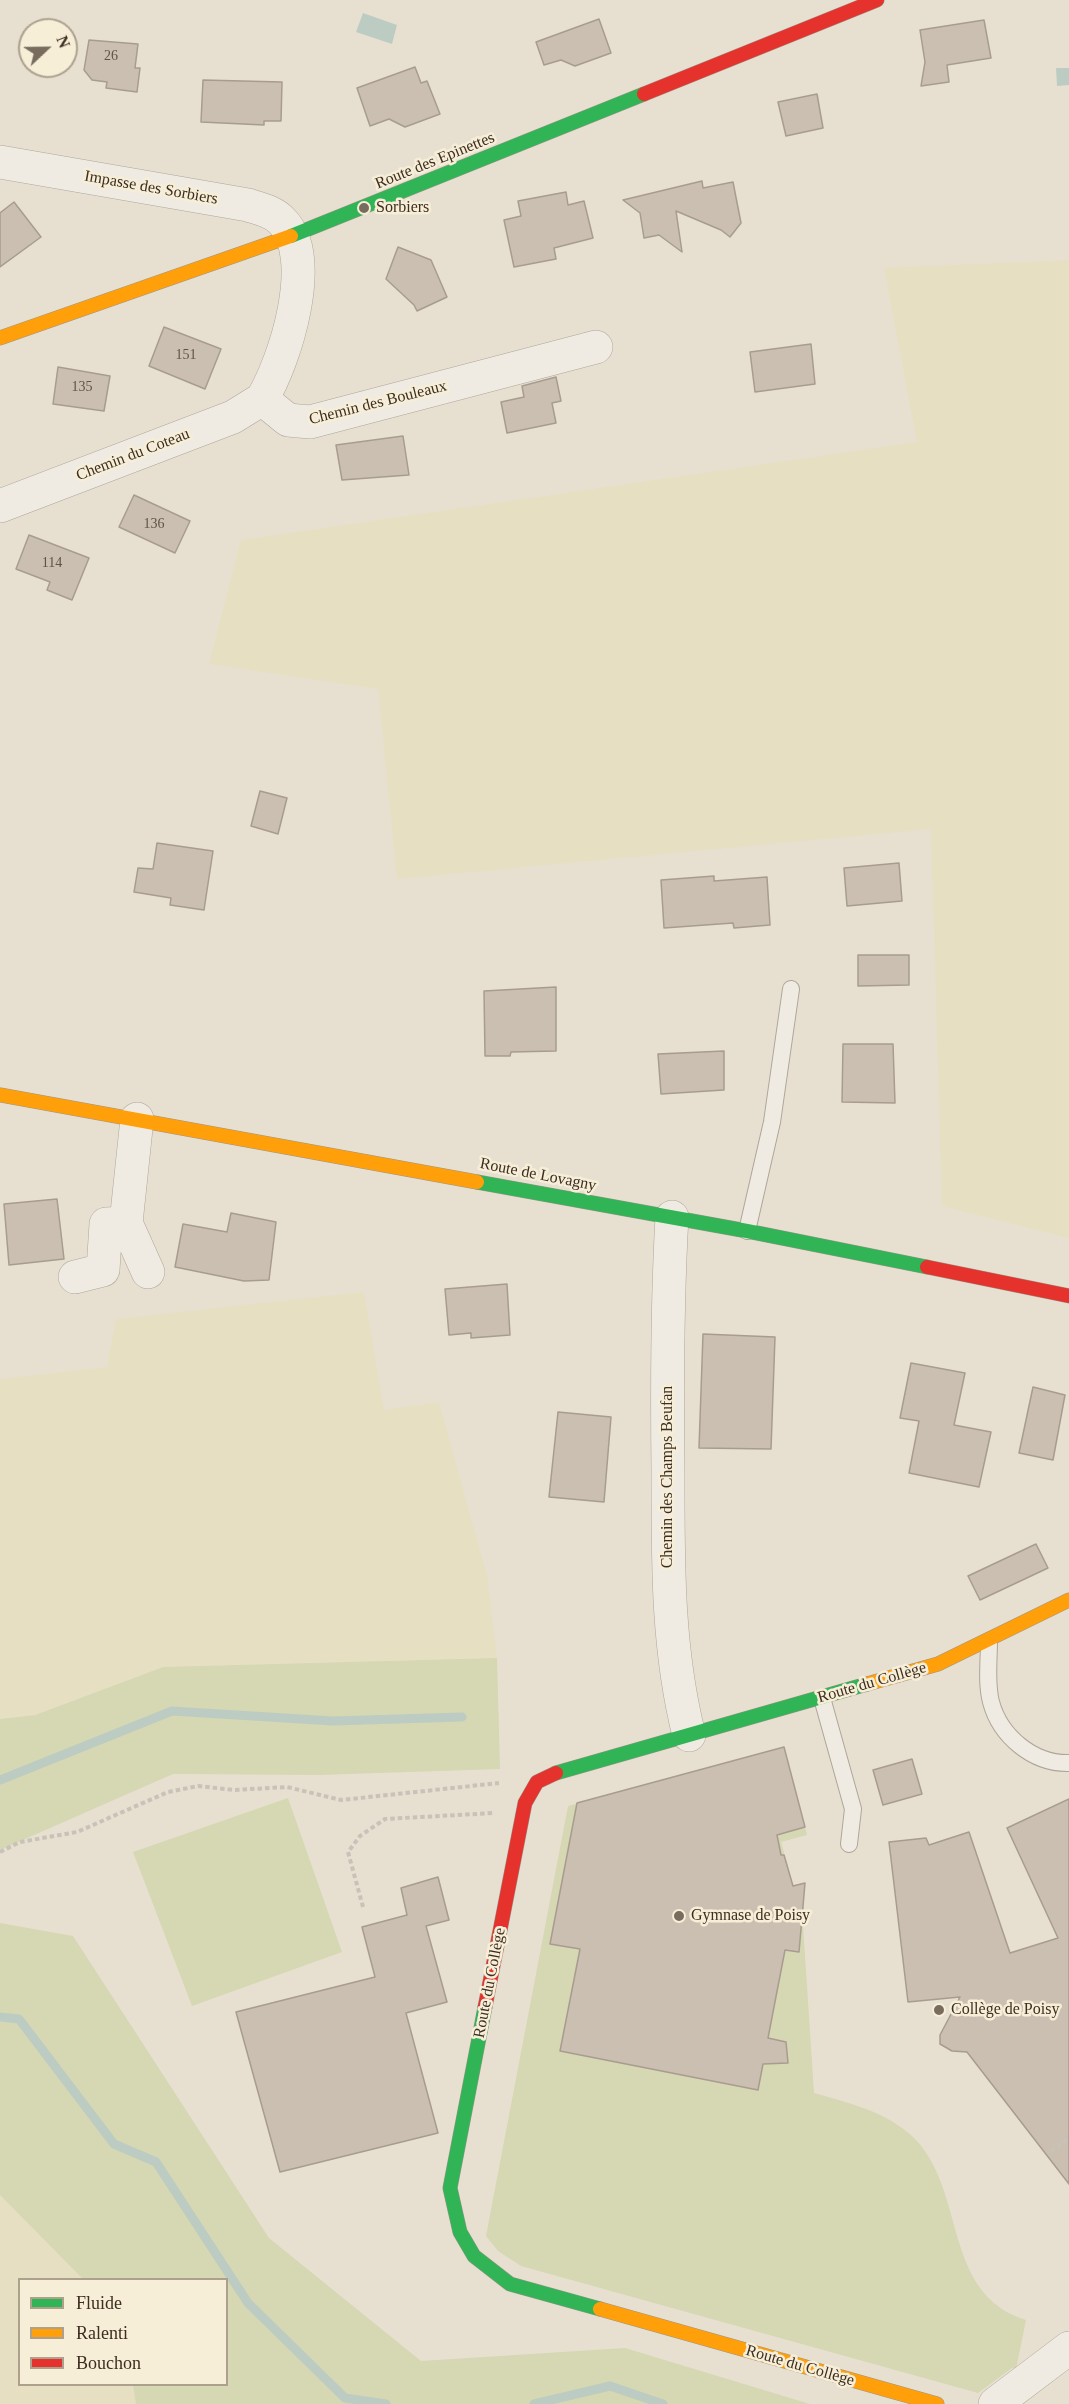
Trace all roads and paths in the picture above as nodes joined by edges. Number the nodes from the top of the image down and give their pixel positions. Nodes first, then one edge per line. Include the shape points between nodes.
1 (877, 0) edge
2 (0, 162) edge
3 (292, 236) junction
4 (0, 338) edge
5 (596, 347) dead end
6 (262, 399) junction
7 (0, 506) edge
8 (791, 989) dead end
9 (0, 1095) edge
10 (137, 1119) junction
11 (672, 1217) junction
12 (126, 1223) junction
13 (747, 1231) junction
14 (148, 1272) dead end
15 (75, 1277) dead end
16 (1069, 1296) edge
17 (1069, 1600) edge
18 (989, 1641) junction
19 (822, 1698) junction
20 (689, 1735) junction
21 (1069, 1763) edge
22 (532, 1788) junction
23 (524, 1811) junction
24 (849, 1844) dead end
25 (0, 1852) edge
26 (363, 1907) dead end
27 (1069, 2138) edge
28 (1051, 2151) dead end
29 (1069, 2348) edge
30 (937, 2404) edge
31 (995, 2404) edge

1 - 3 street, Route des Epinettes
2 - 3 street, Impasse des Sorbiers via 248,205 274,215
3 - 4 street, Route des Epinettes
3 - 6 street via 298,263 297,295 277,370
5 - 6 street, Chemin des Bouleaux via 310,422 288,420
6 - 7 street, Chemin du Coteau via 233,417
8 - 13 lane via 772,1122
9 - 10 street, Route de Lovagny
10 - 11 street, Route de Lovagny
10 - 12 street
11 - 13 street, Route de Lovagny
11 - 20 street, Chemin des Champs Beufan via 668,1296 668,1606 676,1678
12 - 14 street
12 - 15 street via 106,1224 103,1270
13 - 16 street, Route de Lovagny
17 - 18 street, Route du Collège
18 - 19 street, Route du Collège via 938,1664
18 - 21 lane via 990,1700 1004,1730 1027,1752
19 - 20 street, Route du Collège
19 - 24 lane via 853,1809
20 - 22 street, Route du Collège via 562,1770
22 - 23 street, Route du Collège
22 - 25 path via 512,1780 481,1787 341,1800 288,1787 234,1790 198,1786 168,1792 67,1835 20,1842
23 - 26 path via 385,1819 360,1836 348,1852
23 - 30 street, Route du Collège via 450,2188 455,2222 471,2253 482,2266 510,2284
27 - 28 path
29 - 31 street

